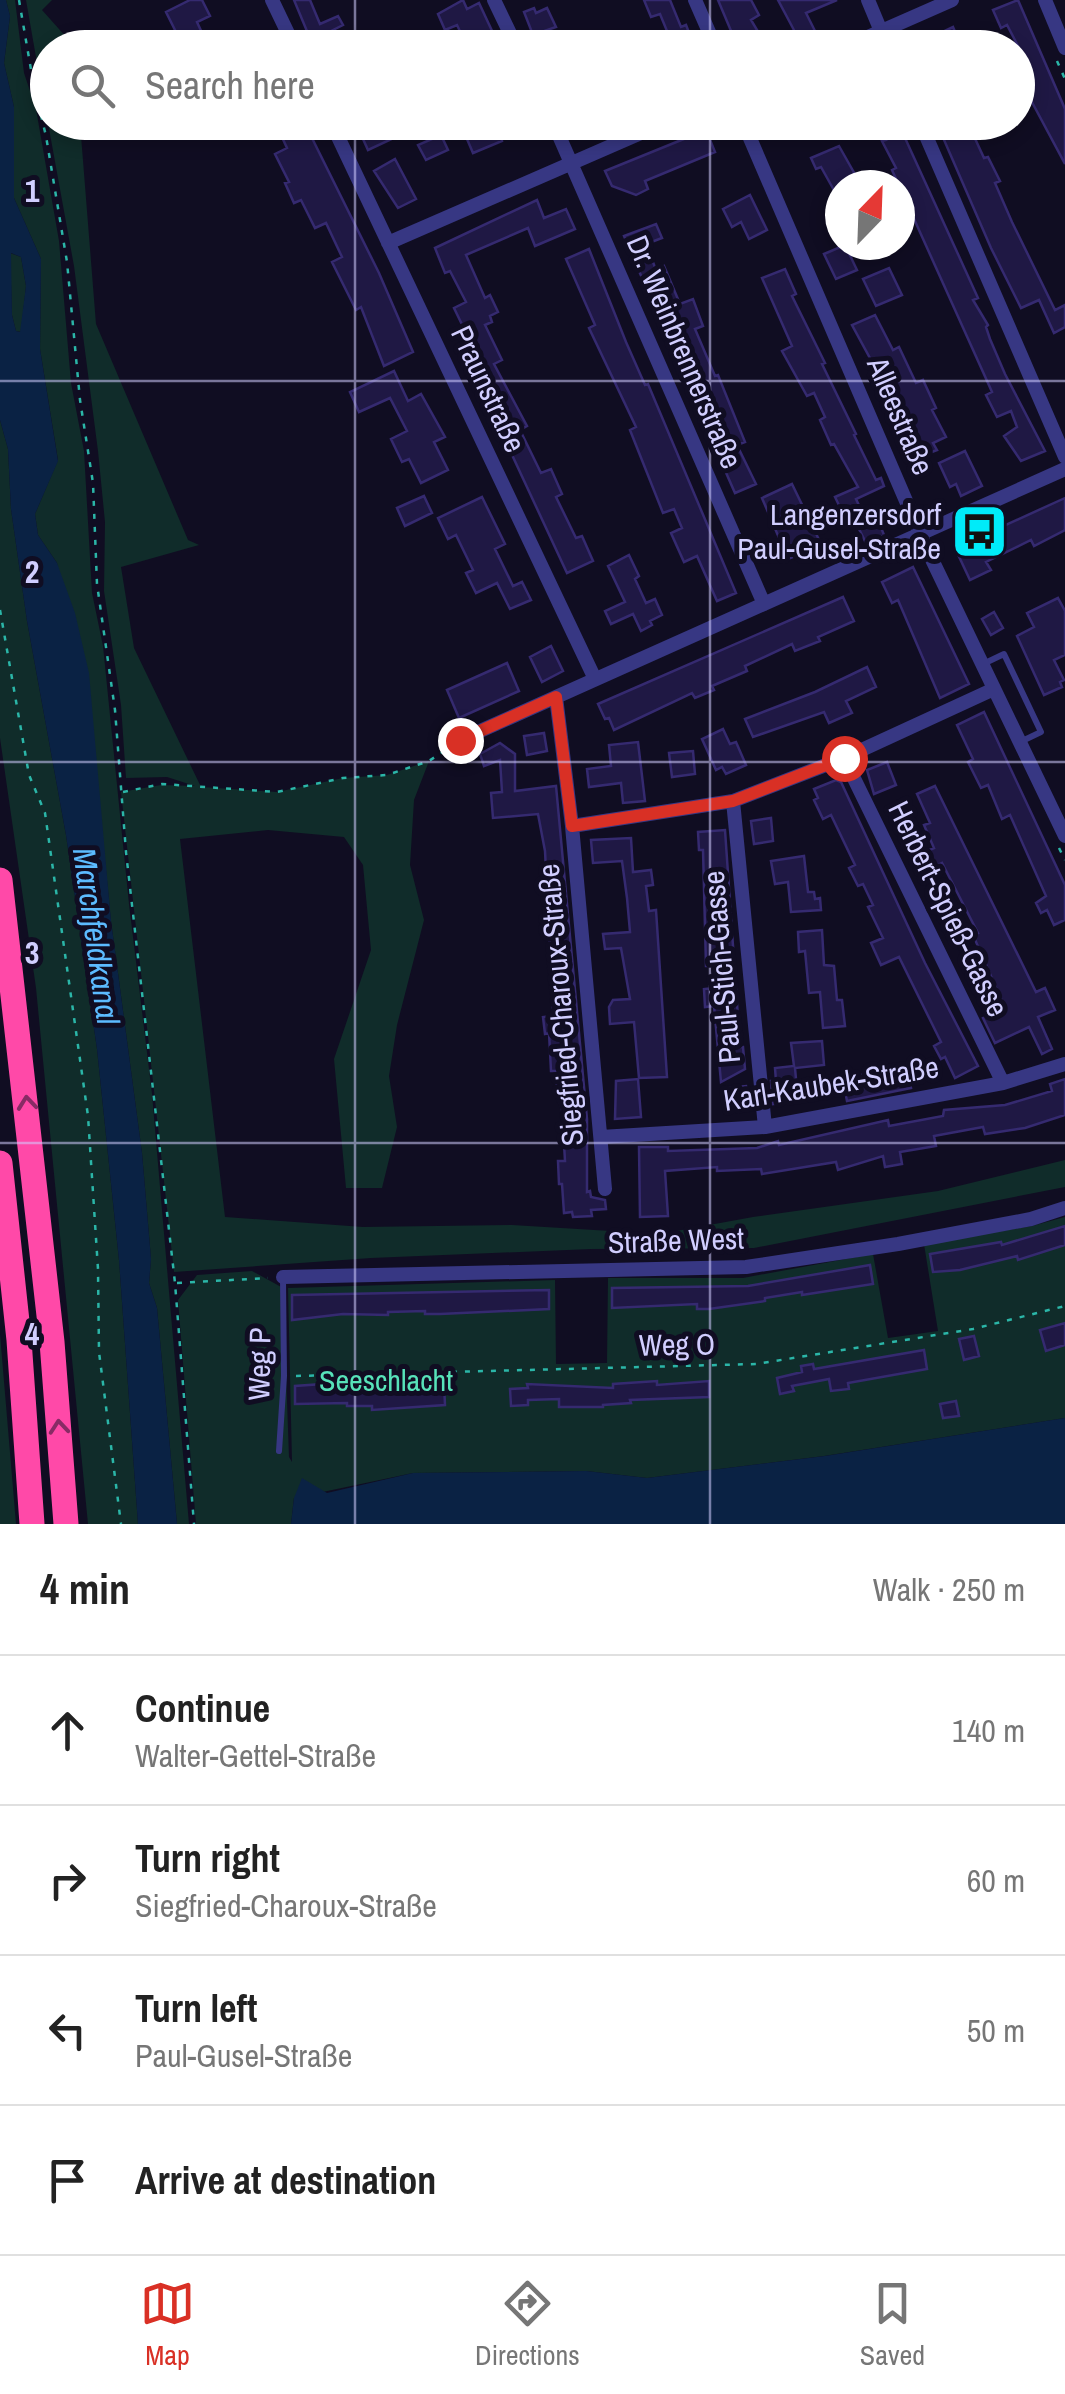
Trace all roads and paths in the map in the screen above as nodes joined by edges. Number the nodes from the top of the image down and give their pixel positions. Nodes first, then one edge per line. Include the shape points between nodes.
1 (19, 0) edge
2 (272, 0) edge
3 (494, 0) edge
4 (695, 0) edge
5 (868, 0) edge
6 (952, 0) edge
7 (1045, 0) edge
8 (286, 30) edge
9 (508, 30) edge
10 (708, 30) edge
11 (881, 30) edge
12 (883, 30) edge
13 (1065, 48) edge
14 (30, 60) edge
15 (45, 140) edge
16 (339, 140) edge
17 (562, 140) edge
18 (626, 140) edge
19 (751, 140) edge
20 (928, 140) edge
21 (573, 164) junction
22 (388, 243) junction
23 (1065, 457) edge
24 (1065, 469) edge
25 (921, 535) junction
26 (764, 604) junction
27 (0, 610) edge
28 (982, 664) junction
29 (595, 679) junction
30 (994, 689) junction
31 (556, 697) junction
32 (460, 740) joint
33 (1020, 742) junction
34 (844, 758) junction
35 (121, 792) junction
36 (733, 801) junction
37 (572, 826) junction
38 (1065, 836) edge
39 (0, 880) edge
40 (1065, 1064) edge
41 (1003, 1083) junction
42 (764, 1127) junction
43 (602, 1137) junction
44 (0, 1163) edge
45 (605, 1190) dead end
46 (1065, 1208) edge
47 (282, 1277) junction
48 (175, 1284) junction
49 (1065, 1306) edge
50 (284, 1376) junction
51 (280, 1451) dead end
52 (32, 1524) edge
53 (66, 1524) edge
54 (122, 1524) edge
55 (194, 1524) edge

1 - 14 path
2 - 8 street
3 - 9 street
4 - 10 street
5 - 11 street
6 - 12 street
7 - 13 street
15 - 35 path via 67,262 93,483
16 - 22 street, Praunstraße
17 - 21 street, Dr. Weinbrennerstraße
18 - 21 street
19 - 25 street, Alleestraße
20 - 23 street
21 - 22 street
21 - 26 street, Dr. Weinbrennerstraße
22 - 29 street, Praunstraße
24 - 25 street
25 - 26 street
25 - 28 street, Alleestraße
26 - 29 street
27 - 54 path via 28,774 45,813 88,1116 99,1352
28 - 30 street, Alleestraße
28 - 33 lane via 1004,654 1041,732
29 - 31 street
30 - 33 street, Alleestraße
30 - 34 street
31 - 32 street
31 - 37 street, Siegfried-Charoux-Straße
32 - 35 path via 388,774 277,792 162,784
33 - 38 street, Alleestraße
34 - 36 street
34 - 41 street, Herbert-Spieß-Gasse
35 - 48 path
36 - 37 street
36 - 42 street, Paul-Stich-Gasse
37 - 43 street, Siegfried-Charoux-Straße
53 -> 39 highway
40 - 41 street, Karl-Kaubek-Straße
41 - 42 street, Karl-Kaubek-Straße
42 - 43 street, Karl-Kaubek-Straße
43 - 45 street, Siegfried-Charoux-Straße
44 - 52 highway
46 - 47 street, Straße West via 746,1268
47 - 48 path
47 - 50 lane, Weg P
48 - 55 path
49 - 50 path, Weg O via 973,1329 756,1364
50 - 51 lane, Weg P

